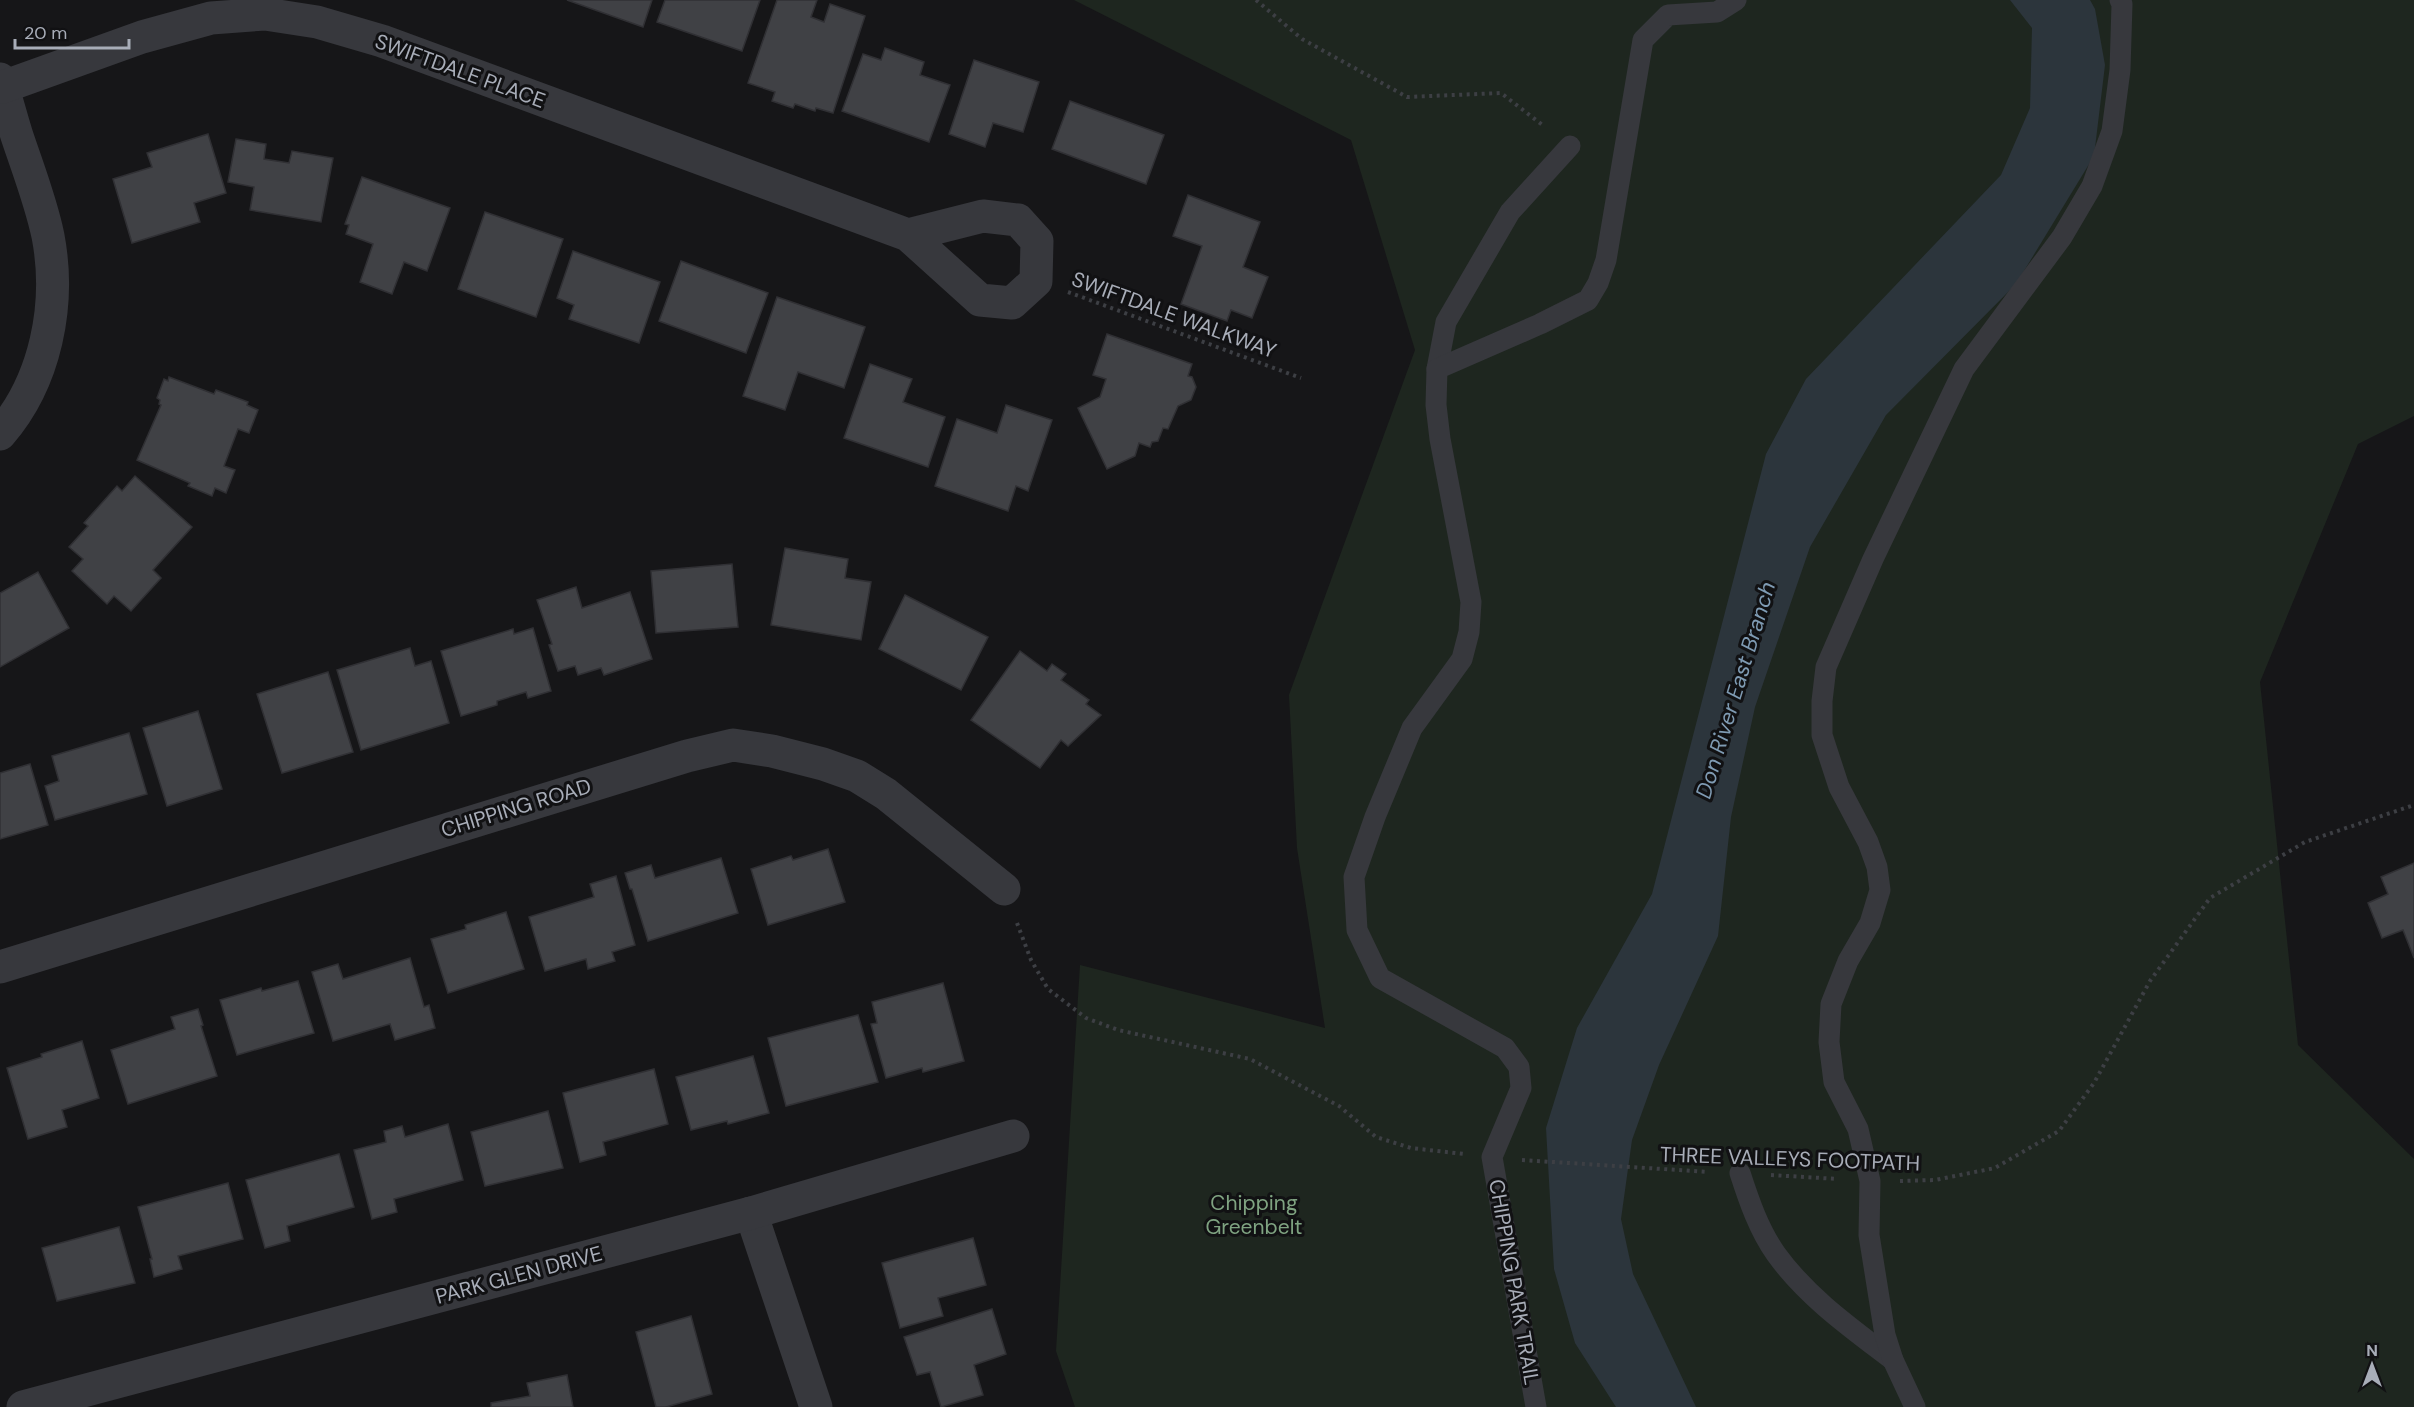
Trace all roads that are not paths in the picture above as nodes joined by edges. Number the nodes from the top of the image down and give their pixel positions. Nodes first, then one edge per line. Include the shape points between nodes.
1 (1736, 0) edge
2 (2121, 1) edge
3 (1, 83) edge
4 (1570, 146) road end
5 (908, 235) junction
6 (1437, 369) junction
7 (0, 434) edge
8 (1004, 889) road end
9 (0, 968) edge
10 (1013, 1136) dead end
11 (1740, 1173) road end
12 (752, 1213) junction
13 (1893, 1359) junction
14 (23, 1407) edge
15 (816, 1407) edge
16 (1536, 1407) edge
17 (1915, 1407) edge

1 - 6 lane via 1717,12 1668,15 1643,40 1606,260 1588,300
2 - 13 lane via 2120,70 2112,131 2092,186 2062,237 1964,369 1826,667 1822,735 1839,787 1868,842 1880,890 1870,923 1848,961 1831,1004 1828,1042 1834,1082 1858,1129 1870,1182 1869,1235 1876,1287
3 - 5 street, SWIFTDALE PLACE via 211,18 265,14 317,22 382,41
3 - 7 street via 48,237 53,290 46,341 32,383 15,417
4 - 6 lane via 1510,212 1446,322
5 - 5 street, SWIFTDALE PLACE via 983,216 1018,220 1037,241 1036,280 1012,303 980,300
6 - 16 lane, CHIPPING PARK TRAIL via 1439,428 1471,602 1469,632 1462,659 1412,728 1375,817 1354,877 1357,930 1380,978 1505,1048 1519,1067 1521,1088 1492,1157
8 - 9 street, CHIPPING ROAD via 894,800 857,776 792,756 733,745
10 - 12 street, PARK GLEN DRIVE
11 - 13 lane via 1750,1206 1776,1253 1812,1295
12 - 14 street, PARK GLEN DRIVE
12 - 15 street
13 - 17 lane

